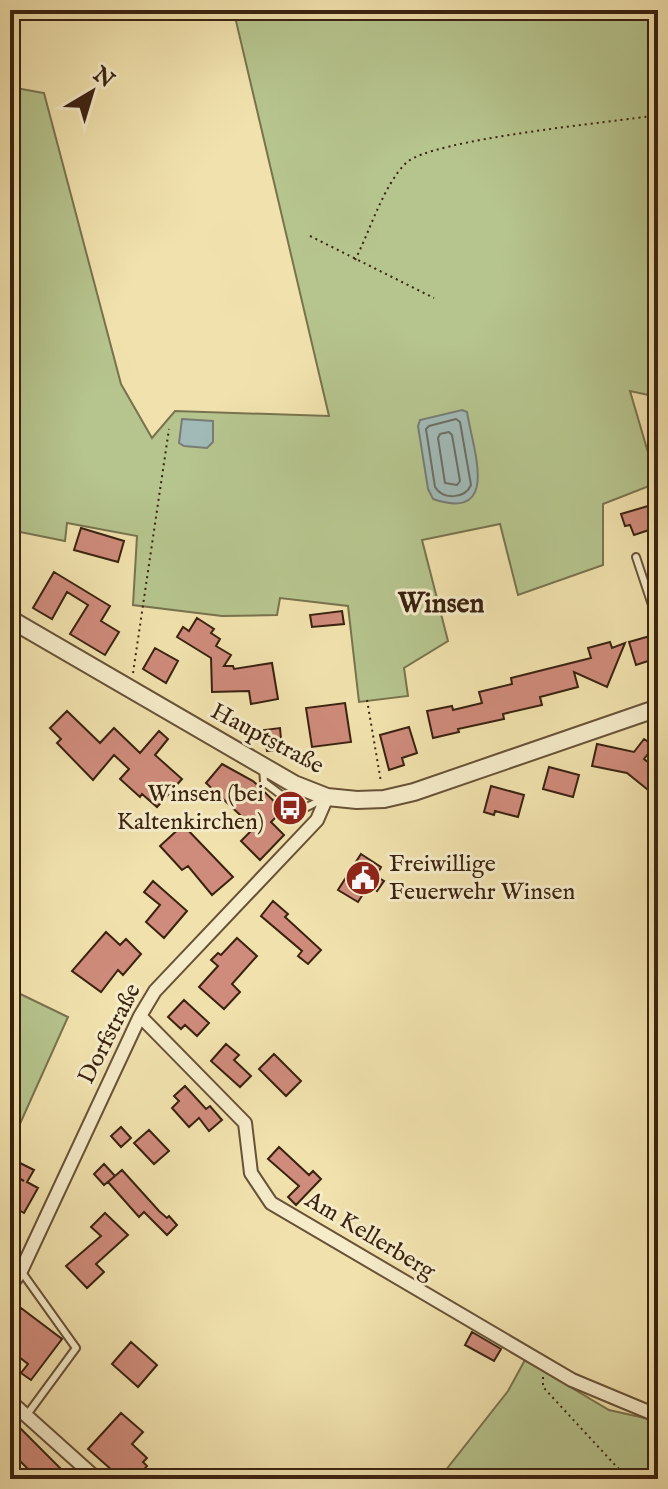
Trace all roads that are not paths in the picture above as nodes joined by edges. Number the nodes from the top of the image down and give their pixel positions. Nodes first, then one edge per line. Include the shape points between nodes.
1 (636, 557) dead end
2 (10, 619) edge
3 (658, 623) edge
4 (657, 710) edge
5 (327, 797) junction
6 (140, 1016) junction
7 (21, 1271) junction
8 (10, 1287) edge
9 (10, 1401) edge
10 (656, 1415) edge
11 (26, 1416) junction
12 (97, 1479) edge

1 - 3 lane
2 - 5 street, Hauptstraße via 263,768
4 - 5 street, Hauptstraße via 414,792 384,799
5 - 6 street, Dorfstraße via 317,820 155,991
6 - 7 street, Dorfstraße
6 - 10 street, Am Kellerberg via 245,1123 251,1173 271,1203 572,1380
7 - 8 street, Dorfstraße
7 - 11 lane via 76,1348
9 - 11 street
11 - 12 street

